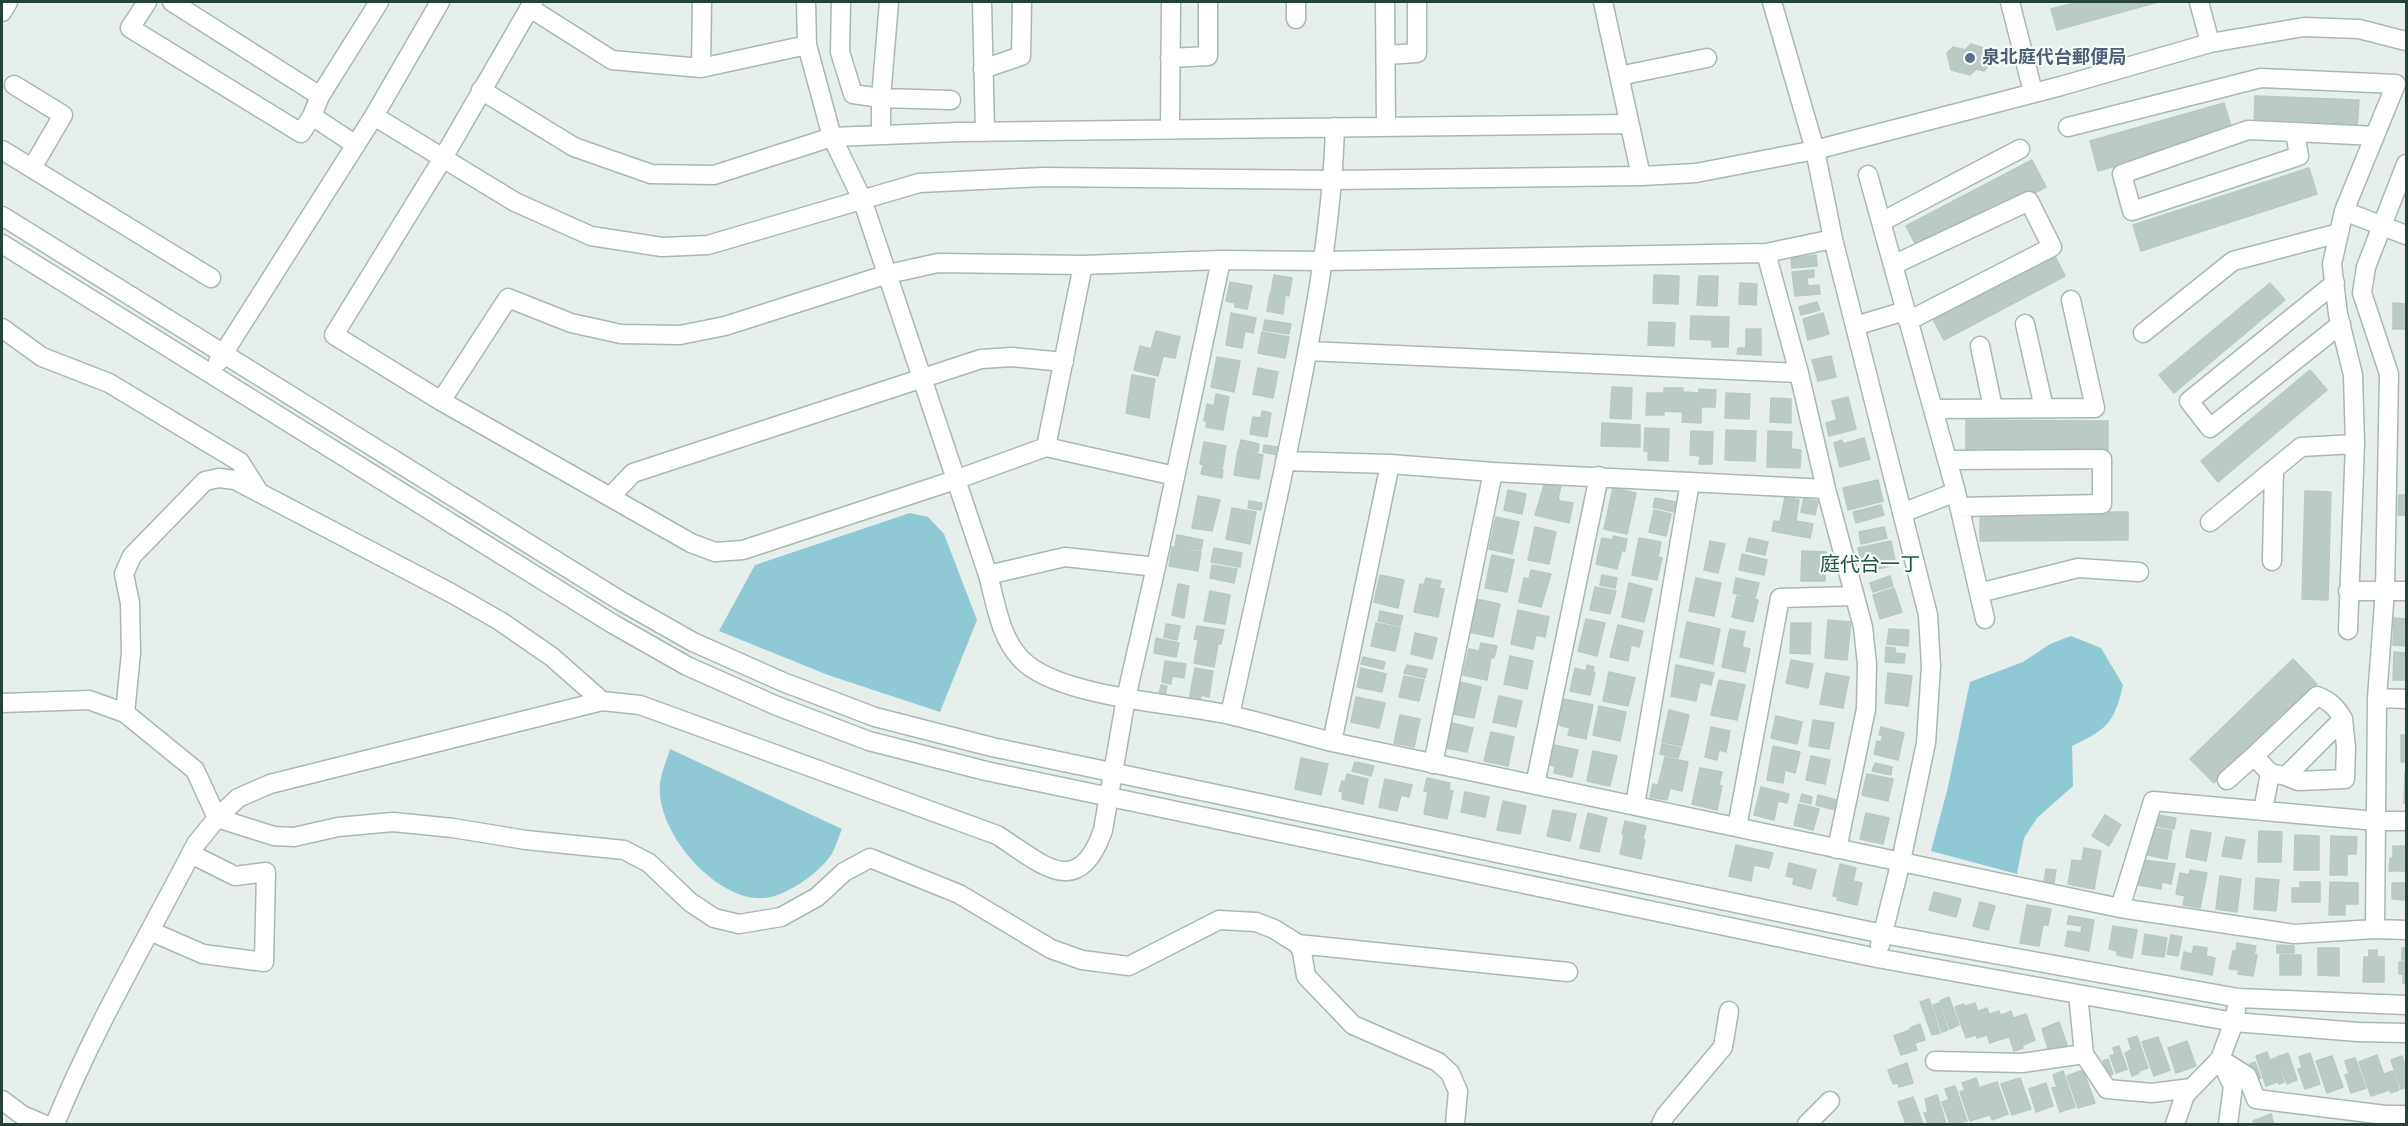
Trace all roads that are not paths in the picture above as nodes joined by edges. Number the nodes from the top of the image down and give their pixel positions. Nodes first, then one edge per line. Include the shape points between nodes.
1 (8, 2) edge
2 (147, 2) edge
3 (172, 2) edge
4 (379, 2) edge
5 (440, 2) edge
6 (702, 2) edge
7 (806, 2) edge
8 (841, 2) edge
9 (889, 2) edge
10 (982, 2) edge
11 (1022, 2) edge
12 (1171, 2) edge
13 (1208, 2) edge
14 (1385, 2) edge
15 (1417, 2) edge
16 (1603, 2) edge
17 (1772, 2) edge
18 (2010, 2) edge
19 (2199, 2) edge
20 (531, 5) edge
21 (2, 12) edge
22 (2406, 41) edge
23 (2210, 43) junction
24 (807, 45) junction
25 (1386, 55) junction
26 (1170, 58) junction
27 (1707, 58) dead end
28 (701, 68) junction
29 (984, 69) junction
30 (1619, 76) junction
31 (14, 85) dead end
32 (481, 90) junction
33 (2033, 92) junction
34 (320, 96) junction
35 (881, 98) junction
36 (951, 100) dead end
37 (374, 116) junction
38 (312, 117) junction
39 (1629, 124) junction
40 (1335, 127) junction
41 (1386, 127) junction
42 (2068, 127) dead end
43 (1170, 129) junction
44 (985, 132) junction
45 (2295, 132) junction
46 (881, 135) junction
47 (2375, 136) junction
48 (832, 137) junction
49 (356, 145) junction
50 (2020, 149) dead end
51 (2, 150) edge
52 (1815, 150) junction
53 (443, 158) junction
54 (2406, 164) edge
55 (32, 168) junction
56 (1869, 175) dead end
57 (1641, 176) junction
58 (1333, 180) junction
59 (862, 199) junction
60 (2344, 211) junction
61 (2, 216) edge
62 (1881, 222) junction
63 (2382, 225) junction
64 (2339, 234) junction
65 (2406, 235) edge
66 (1833, 239) junction
67 (2, 244) edge
68 (1766, 254) junction
69 (1221, 260) junction
70 (1324, 261) junction
71 (1083, 265) junction
72 (1893, 266) junction
73 (888, 274) junction
74 (211, 278) dead end
75 (2335, 283) junction
76 (2071, 300) dead end
77 (1907, 316) junction
78 (2025, 324) dead end
79 (2341, 324) junction
80 (1855, 326) junction
81 (2, 328) edge
82 (2143, 333) dead end
83 (1980, 346) dead end
84 (1308, 351) junction
85 (224, 353) junction
86 (1064, 362) junction
87 (1799, 373) junction
88 (211, 374) junction
89 (922, 378) junction
90 (441, 401) junction
91 (1993, 408) junction
92 (2044, 408) junction
93 (1933, 409) junction
94 (2355, 444) junction
95 (1046, 447) junction
96 (1947, 460) junction
97 (1285, 461) junction
98 (1390, 464) junction
99 (2274, 469) junction
100 (1493, 472) junction
101 (1175, 476) junction
102 (1599, 476) junction
103 (2398, 476) edge
104 (956, 480) junction
105 (1690, 482) junction
106 (1826, 489) junction
107 (260, 494) junction
108 (609, 497) junction
109 (1958, 499) junction
110 (1902, 513) junction
111 (2210, 522) dead end
112 (2272, 561) dead end
113 (1156, 567) junction
114 (2139, 572) dead end
115 (988, 575) junction
116 (2385, 590) junction
117 (2348, 591) junction
118 (2406, 591) edge
119 (1979, 593) junction
120 (1855, 596) junction
121 (1985, 619) dead end
122 (2348, 630) dead end
123 (1126, 698) junction
124 (2377, 698) junction
125 (2406, 699) edge
126 (602, 701) junction
127 (2, 703) edge
128 (125, 713) junction
129 (1230, 715) junction
130 (2343, 719) junction
131 (1332, 742) junction
132 (2254, 756) junction
133 (1433, 764) junction
134 (1113, 772) junction
135 (2278, 775) junction
136 (2227, 780) dead end
137 (1535, 785) junction
138 (1109, 797) junction
139 (1635, 805) junction
140 (2264, 811) junction
141 (217, 818) junction
142 (2376, 821) junction
143 (2406, 821) edge
144 (1737, 826) junction
145 (1837, 849) junction
146 (191, 854) junction
147 (1901, 861) junction
148 (2120, 908) junction
149 (2375, 929) junction
150 (2406, 930) edge
151 (150, 931) junction
152 (1883, 934) junction
153 (1298, 944) junction
154 (1877, 958) junction
155 (1568, 972) dead end
156 (2078, 994) junction
157 (2238, 998) junction
158 (2406, 1005) edge
159 (1729, 1011) dead end
160 (2234, 1022) junction
161 (2406, 1033) edge
162 (2084, 1054) junction
163 (2220, 1059) junction
164 (1935, 1061) dead end
165 (2191, 1088) junction
166 (2, 1100) edge
167 (1830, 1101) dead end
168 (2406, 1115) edge
169 (43, 1125) edge
170 (55, 1125) edge
171 (1455, 1125) edge
172 (1661, 1125) edge
173 (1807, 1125) edge
174 (2175, 1125) edge
175 (2228, 1125) edge

1 - 21 street
2 - 38 street via 130,28 301,133
3 - 34 street
4 - 34 street
5 - 37 street
6 - 28 street
7 - 24 street
8 - 35 street via 840,52 853,94
9 - 35 street
10 - 29 street
11 - 29 street via 1021,56
12 - 26 street
13 - 26 street via 1208,56
14 - 25 street
15 - 25 street via 1417,53
16 - 30 street
17 - 52 street
18 - 33 street
19 - 23 street
20 - 28 street via 612,60
20 - 32 street
22 - 23 street via 2359,29 2304,27
23 - 33 street
24 - 28 street
24 - 48 street
25 - 41 street
26 - 43 street
27 - 30 street
29 - 44 street
30 - 39 street
31 - 55 street via 63,115
32 - 48 street via 574,147 651,174 714,174
32 - 53 street
33 - 52 street
34 - 38 street
35 - 36 street
35 - 46 street
37 - 49 street
37 - 53 street
38 - 49 street
39 - 41 street
39 - 57 street
40 - 41 street
40 - 43 street
40 - 58 street
42 - 47 street via 2261,78 2396,84
43 - 44 street
44 - 46 street
45 - 45 street via 2299,156 2132,211 2122,174 2248,130
45 - 47 street
46 - 48 street
47 - 60 street
48 - 59 street
49 - 85 street
50 - 62 street
51 - 55 street
52 - 57 street via 1696,173
52 - 66 street
53 - 59 street via 515,202 591,236 662,247 708,245
53 - 90 street via 334,335
54 - 63 street
55 - 74 street
56 - 62 street
57 - 58 street
58 - 59 street via 1031,177 919,183
58 - 70 street
59 - 73 street
60 - 63 street
60 - 64 street
61 - 85 street
62 - 72 street
63 - 65 street
63 - 103 street via 2366,267 2362,293 2389,374
64 - 75 street via 2332,264
64 - 82 street via 2233,261
66 - 68 street
66 - 80 street
67 - 88 street
68 - 70 street
68 - 87 street
69 - 70 street
69 - 71 street
69 - 101 street
70 - 84 street
71 - 73 street via 938,263
71 - 86 street
72 - 77 street
72 - 77 street via 2029,201 2052,247
73 - 89 street
73 - 90 street via 725,326 680,335 621,334 571,323 508,298
75 - 79 street
75 - 79 street via 2189,401 2211,428
76 - 92 street via 2095,408
77 - 80 street
77 - 93 street
78 - 92 street
79 - 94 street via 2353,375
80 - 110 street
81 - 107 street via 42,357 109,383 240,462
83 - 91 street
84 - 87 street
84 - 97 street
85 - 88 street
85 - 134 street via 619,600 693,642 875,717
86 - 89 street via 1012,357 981,359
86 - 95 street
87 - 106 street
88 - 138 street via 603,618 687,666 869,741
89 - 104 street
89 - 108 street via 633,473
90 - 108 street
91 - 92 street
91 - 93 street
93 - 96 street
94 - 99 street via 2301,447
94 - 117 street
95 - 101 street
95 - 104 street
96 - 109 street
96 - 109 street via 2102,459 2102,504
97 - 98 street
97 - 129 street
98 - 100 street
98 - 131 street
99 - 111 street
99 - 112 street
100 - 102 street
100 - 133 street
101 - 113 street
102 - 105 street
102 - 137 street
103 - 116 street
104 - 108 street via 743,550 715,552 691,543
104 - 115 street
105 - 106 street
105 - 139 street
106 - 120 street
107 - 126 street via 500,621 552,657
107 - 128 street via 235,480 205,480 132,556 124,574 130,603
109 - 110 street
109 - 119 street
110 - 147 street via 1928,615 1930,666 1926,743
113 - 115 street via 1065,557
113 - 123 street
114 - 119 street via 2078,568
115 - 123 street via 1004,634 1021,659 1060,683
116 - 117 street
116 - 118 street
116 - 124 street
117 - 122 street
119 - 121 street
120 - 144 street via 1780,598
120 - 145 street via 1867,664 1866,709
123 - 129 street
123 - 134 street
124 - 125 street
124 - 142 street
126 - 138 street via 640,705 997,835 1040,865 1058,872 1088,862 1103,830
126 - 141 street via 270,784 238,798
127 - 128 street via 89,700
128 - 141 street via 195,770
129 - 131 street
130 - 132 street via 2337,708 2317,696
130 - 135 street
130 - 135 street via 2345,779 2298,781
131 - 133 street
132 - 135 street
132 - 136 street
133 - 137 street
134 - 138 street
134 - 152 street
135 - 140 street
137 - 139 street
138 - 154 street
139 - 144 street
140 - 142 street
140 - 148 street via 2153,801
141 - 146 street
141 - 153 street via 274,836 294,837 338,827 393,822 624,850 649,863 690,903 714,918 739,924 781,917 817,897 844,872 870,858 959,894 1051,950 1082,960 1129,966 1219,920 1256,922
142 - 143 street
142 - 149 street
144 - 145 street
145 - 147 street
146 - 151 street
146 - 151 street via 235,876 266,872 264,962 203,954
147 - 148 street
147 - 152 street
148 - 149 street via 2294,934
149 - 150 street
151 - 170 street
152 - 154 street
152 - 157 street
153 - 155 street
153 - 171 street via 1306,976 1353,1025 1438,1062 1450,1073 1458,1091
154 - 156 street
156 - 160 street
156 - 162 street
157 - 158 street
157 - 160 street
159 - 172 street via 1723,1047
160 - 161 street
160 - 163 street
162 - 164 street via 2022,1063
162 - 165 street via 2107,1089 2152,1093
163 - 165 street
163 - 168 street via 2247,1076 2256,1099
163 - 175 street via 2233,1086
165 - 174 street
166 - 169 street
167 - 173 street

